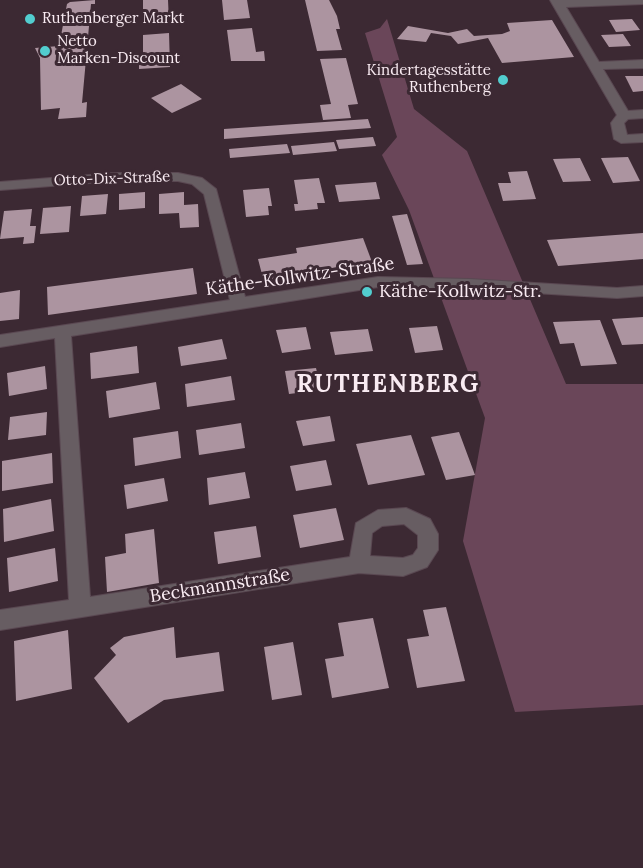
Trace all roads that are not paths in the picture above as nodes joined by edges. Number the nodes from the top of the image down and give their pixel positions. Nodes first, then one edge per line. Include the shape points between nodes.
1 (643, 1) edge
2 (557, 2) edge
3 (643, 64) edge
4 (596, 66) junction
5 (643, 114) edge
6 (624, 115) junction
7 (643, 138) edge
8 (0, 186) edge
9 (643, 291) edge
10 (239, 305) junction
11 (63, 332) junction
12 (0, 341) edge
13 (359, 564) dead end
14 (80, 608) junction
15 (0, 620) edge

1 - 2 street
2 - 4 street
3 - 4 street
4 - 6 street
5 - 6 street
6 - 7 street via 616,123 621,139
8 - 10 street, Otto-Dix-Straße via 115,177 178,177 197,182 211,192
9 - 10 street, Käthe-Kollwitz-Straße via 617,293 396,281
10 - 11 street, Käthe-Kollwitz-Straße
11 - 12 street, Käthe-Kollwitz-Straße
11 - 14 street
13 - 14 street, Beckmannstraße
14 - 15 street, Beckmannstraße

